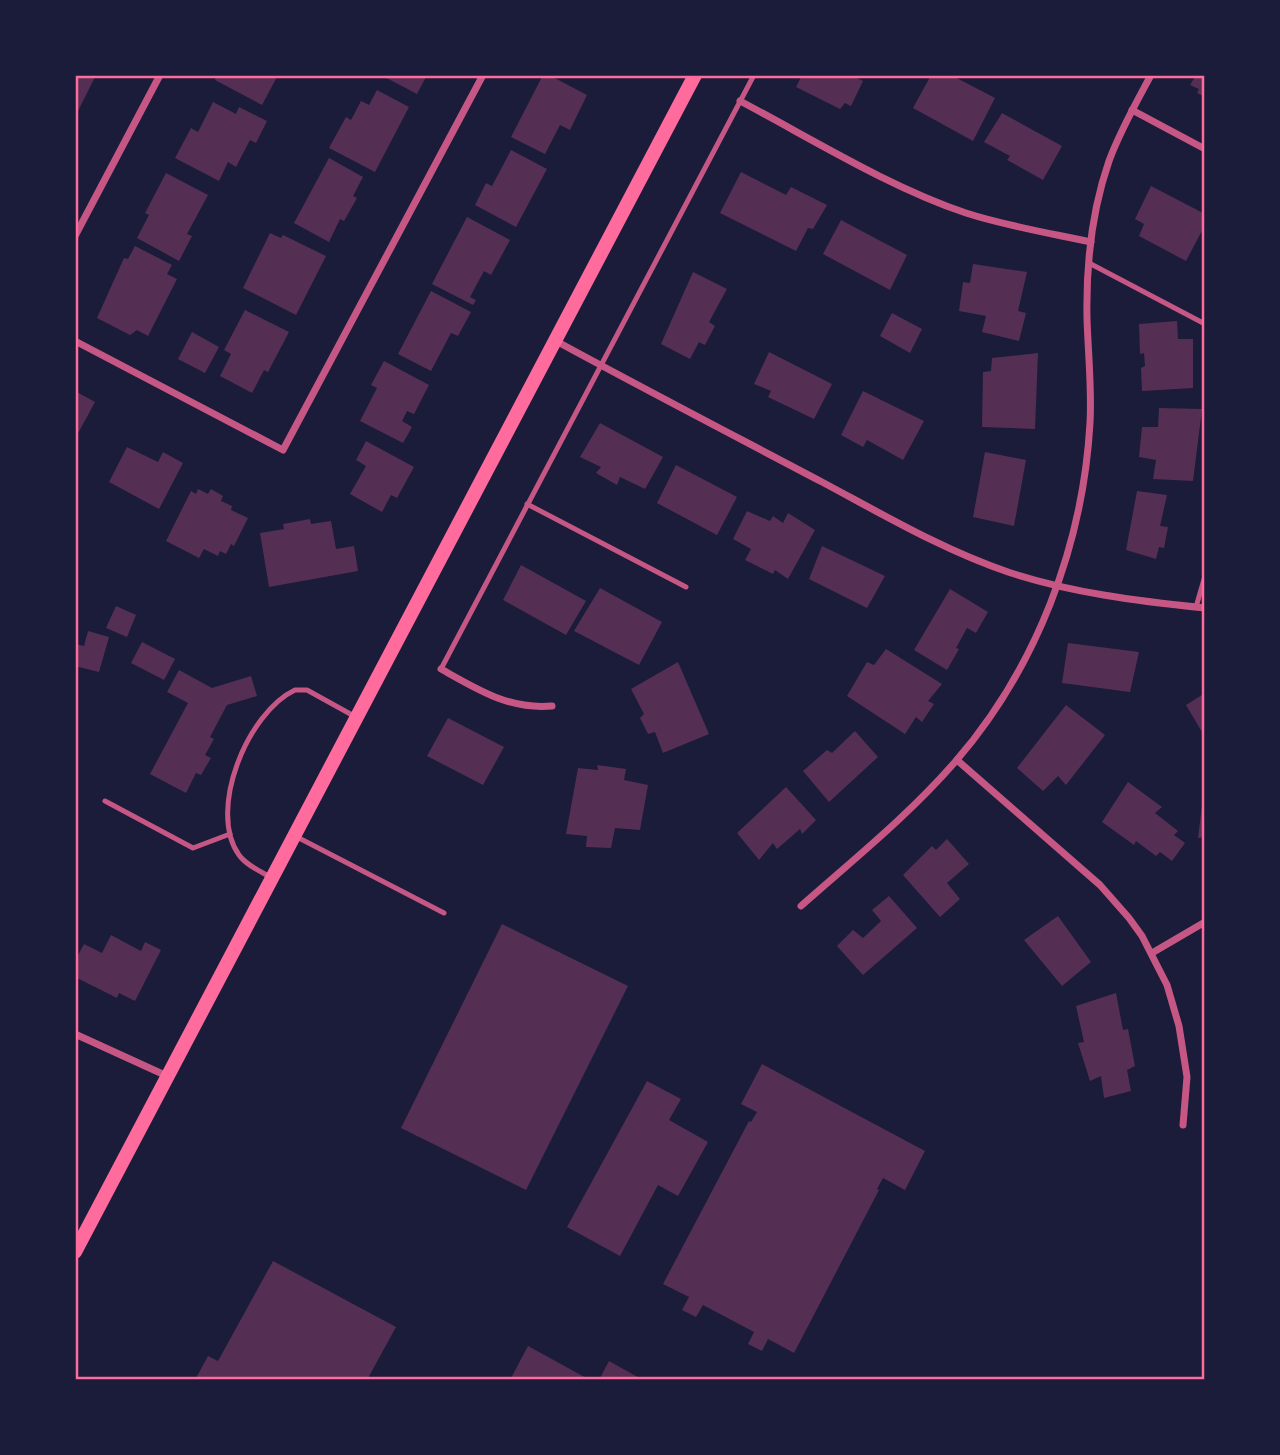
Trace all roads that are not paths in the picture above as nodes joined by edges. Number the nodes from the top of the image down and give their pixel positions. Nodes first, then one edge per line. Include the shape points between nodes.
1 (160, 75) edge
2 (483, 75) edge
3 (695, 75) edge
4 (754, 75) edge
5 (1151, 75) edge
6 (740, 101) junction
7 (1132, 110) junction
8 (1205, 149) edge
9 (75, 236) edge
10 (1091, 242) junction
11 (1089, 263) junction
12 (1205, 324) edge
13 (75, 341) edge
14 (556, 341) junction
15 (600, 365) junction
16 (527, 504) junction
17 (1205, 576) edge
18 (1058, 586) junction
19 (687, 587) dead end
20 (1200, 607) edge
21 (441, 669) joint
22 (552, 706) dead end
23 (357, 718) junction
24 (957, 760) junction
25 (105, 801) dead end
26 (230, 834) junction
27 (295, 835) junction
28 (273, 878) junction
29 (801, 906) dead end
30 (444, 913) dead end
31 (1205, 922) edge
32 (1152, 953) junction
33 (75, 1034) edge
34 (168, 1076) junction
35 (1183, 1125) dead end
36 (75, 1252) edge

1 - 9 street
2 - 13 street via 284,450
3 - 14 main road
4 - 6 lane
5 - 7 street
6 - 10 street via 941,204
6 - 15 lane
7 - 8 street
7 - 10 street via 1109,160
10 - 11 street
11 - 12 lane
11 - 18 street via 1088,449 1074,531
14 - 15 street
14 - 23 main road
15 - 16 lane
15 - 18 street via 939,543
16 - 19 lane
16 - 21 lane
17 - 20 lane
18 - 20 street via 1120,599
18 - 24 street via 1014,679
21 - 22 street via 497,699 525,707
23 - 26 lane via 302,689 280,700 239,756 230,797
23 - 27 main road
24 - 29 street via 911,808
24 - 32 street via 1100,885
25 - 26 lane via 193,848
26 - 28 lane via 240,857
27 - 28 main road
27 - 30 lane
28 - 34 main road
31 - 32 street
32 - 35 street via 1174,1004 1184,1050
33 - 34 street
34 - 36 main road

